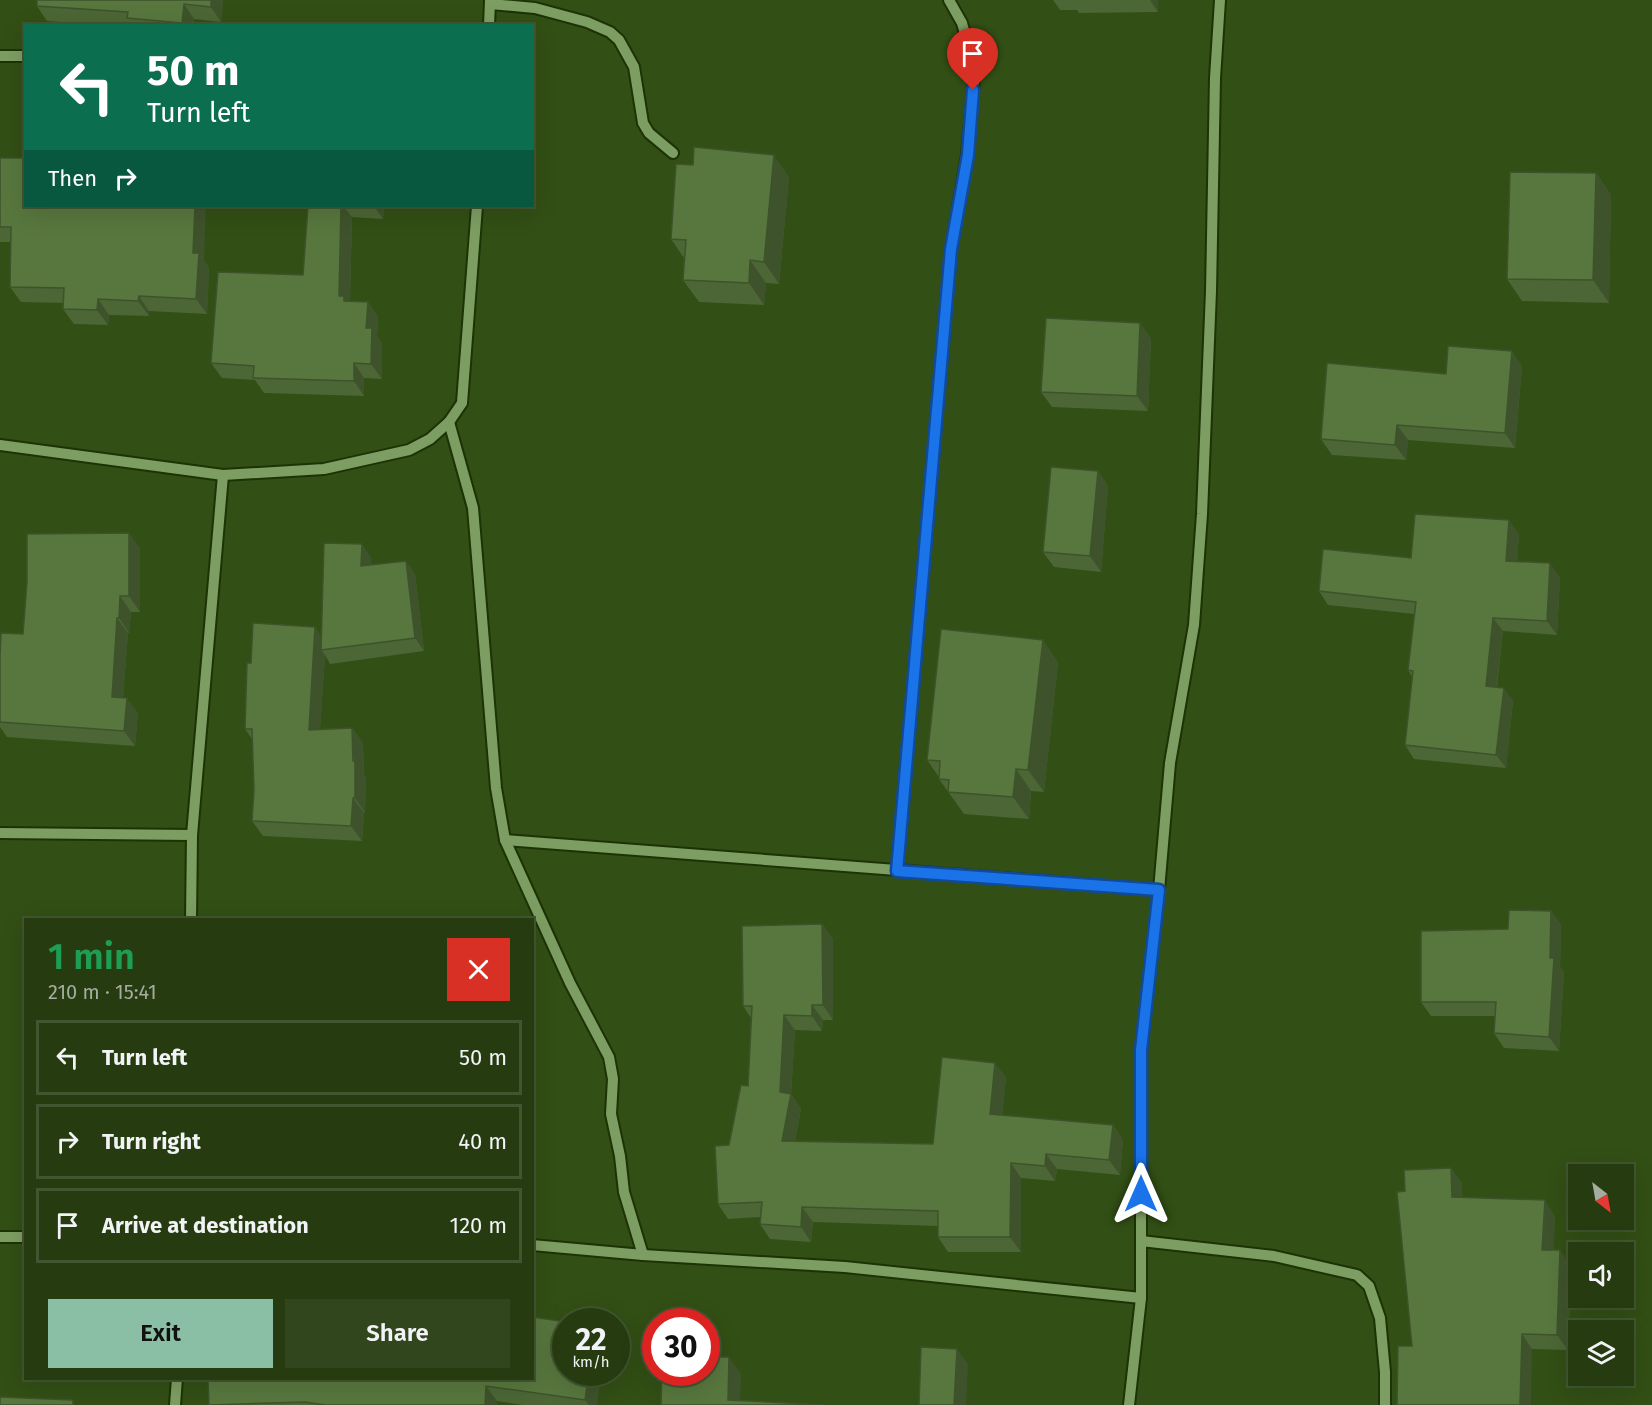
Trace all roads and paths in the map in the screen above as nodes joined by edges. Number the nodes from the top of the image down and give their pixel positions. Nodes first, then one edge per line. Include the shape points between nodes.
1 (949, 0) edge
2 (1220, 0) edge
3 (490, 2) edge
4 (489, 24) edge
5 (0, 56) edge
6 (24, 56) edge
7 (673, 153) dead end
8 (477, 207) edge
9 (449, 422) junction
10 (0, 445) edge
11 (223, 475) junction
12 (0, 833) edge
13 (192, 835) junction
14 (505, 840) junction
15 (897, 871) junction
16 (1159, 890) junction
17 (191, 918) edge
18 (0, 1237) edge
19 (24, 1237) edge
20 (1141, 1241) junction
21 (534, 1245) edge
22 (643, 1255) junction
23 (1141, 1298) junction
24 (177, 1380) edge
25 (175, 1405) edge
26 (1129, 1405) edge
27 (1385, 1405) edge

1 - 15 street via 962,23 975,69 968,155 951,249
2 - 16 street via 1211,291 1194,624 1170,763
3 - 4 street
3 - 7 street via 535,8 610,32 634,66 643,123 649,134
5 - 6 street
8 - 9 street via 465,383 462,403
9 - 11 street via 430,439 409,450 324,469
9 - 14 street via 473,508 495,788
10 - 11 street
11 - 13 street
12 - 13 street
13 - 17 street
14 - 15 street
14 - 22 street via 570,983 609,1057 612,1114 624,1192
15 - 16 street
16 - 20 street via 1141,1050
18 - 19 street
20 - 23 street
20 - 27 street via 1274,1256 1357,1275 1369,1286 1380,1318
21 - 22 street
22 - 23 street via 845,1267
23 - 26 street
24 - 25 street

